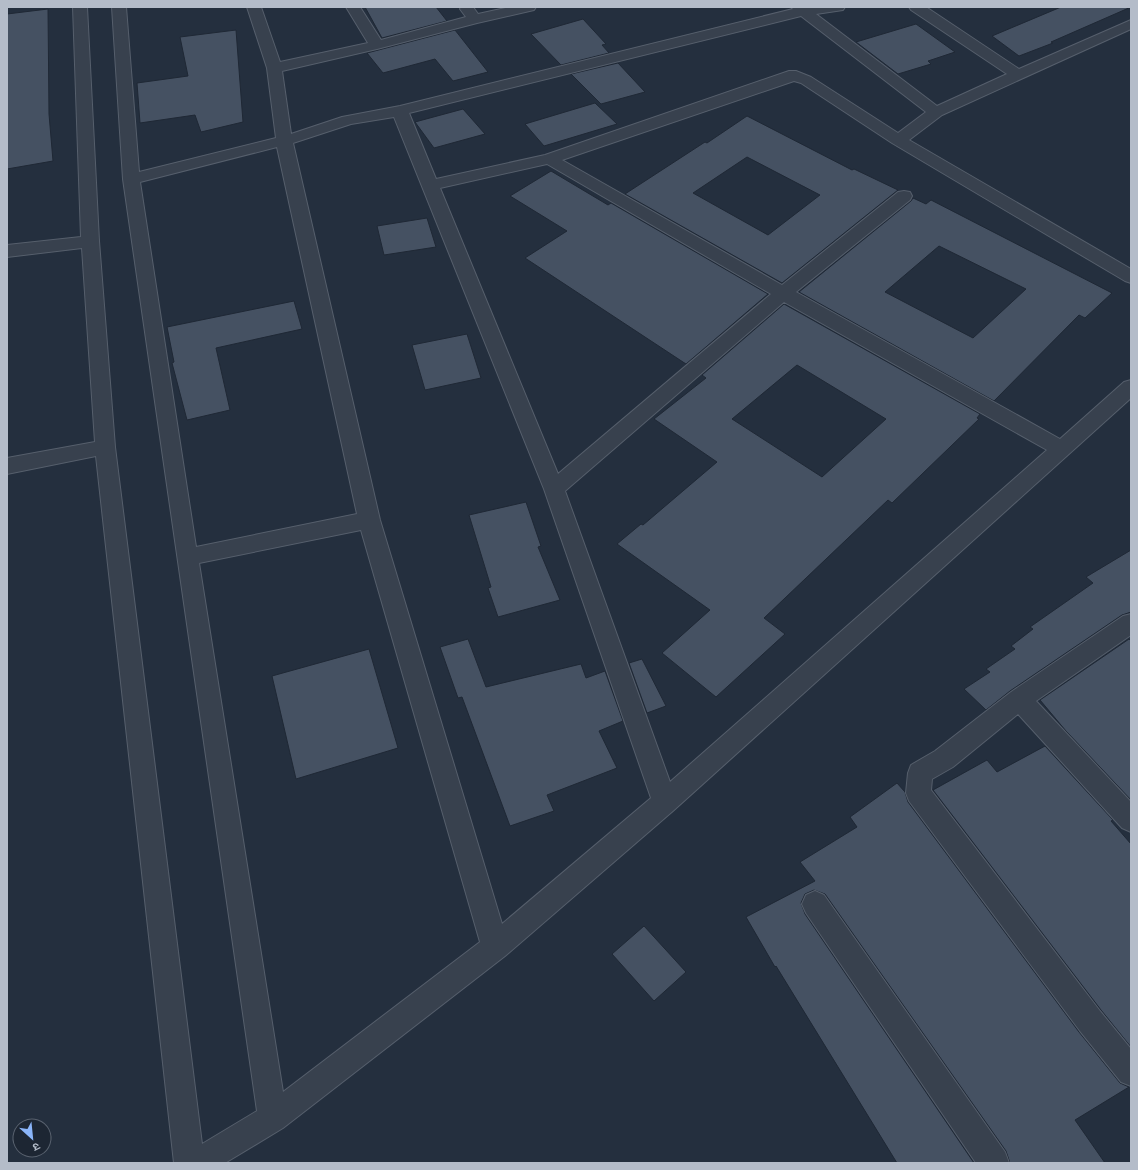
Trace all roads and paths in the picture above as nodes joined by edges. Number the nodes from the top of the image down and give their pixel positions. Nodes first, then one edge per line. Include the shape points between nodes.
1 (80, 7) edge
2 (119, 7) edge
3 (254, 7) edge
4 (353, 7) edge
5 (466, 7) edge
6 (529, 7) edge
7 (838, 7) edge
8 (916, 7) edge
9 (801, 9) edge
10 (475, 19) junction
11 (1131, 24) edge
12 (377, 45) junction
13 (274, 68) junction
14 (1018, 75) junction
15 (400, 110) junction
16 (936, 112) junction
17 (898, 140) junction
18 (284, 141) junction
19 (549, 159) junction
20 (131, 179) junction
21 (430, 185) junction
22 (904, 196) dead end
23 (90, 241) junction
24 (7, 251) edge
25 (1131, 277) edge
26 (783, 293) junction
27 (1131, 387) edge
28 (106, 447) junction
29 (1061, 449) junction
30 (7, 466) edge
31 (554, 489) junction
32 (369, 520) junction
33 (186, 557) junction
34 (1131, 623) edge
35 (1019, 699) junction
36 (665, 802) junction
37 (1131, 820) edge
38 (815, 904) dead end
39 (495, 947) junction
40 (1131, 1072) edge
41 (273, 1118) junction
42 (189, 1163) edge
43 (197, 1163) edge
44 (994, 1163) edge

1 - 23 street
2 - 20 street
3 - 13 street
4 - 12 street
5 - 10 street
6 - 10 street
7 - 9 street
8 - 14 street
9 - 15 street
9 - 16 street
10 - 12 street
11 - 14 street
12 - 13 street
13 - 18 street
14 - 16 street
15 - 18 street via 348,120
15 - 21 street
16 - 17 street
17 - 19 street via 806,80 789,76
17 - 25 street
18 - 20 street
18 - 32 street
19 - 21 street
19 - 26 street
20 - 33 street
21 - 31 street
22 - 26 street
23 - 24 street
23 - 28 street
26 - 29 street
26 - 31 street
27 - 29 street
28 - 30 street
28 - 42 street
29 - 36 street
31 - 36 street
32 - 33 street
32 - 39 street
33 - 41 street
34 - 35 street
35 - 37 street
35 - 40 street via 944,759 920,773 918,793
36 - 39 street
38 - 44 street
39 - 41 street
41 - 43 street

